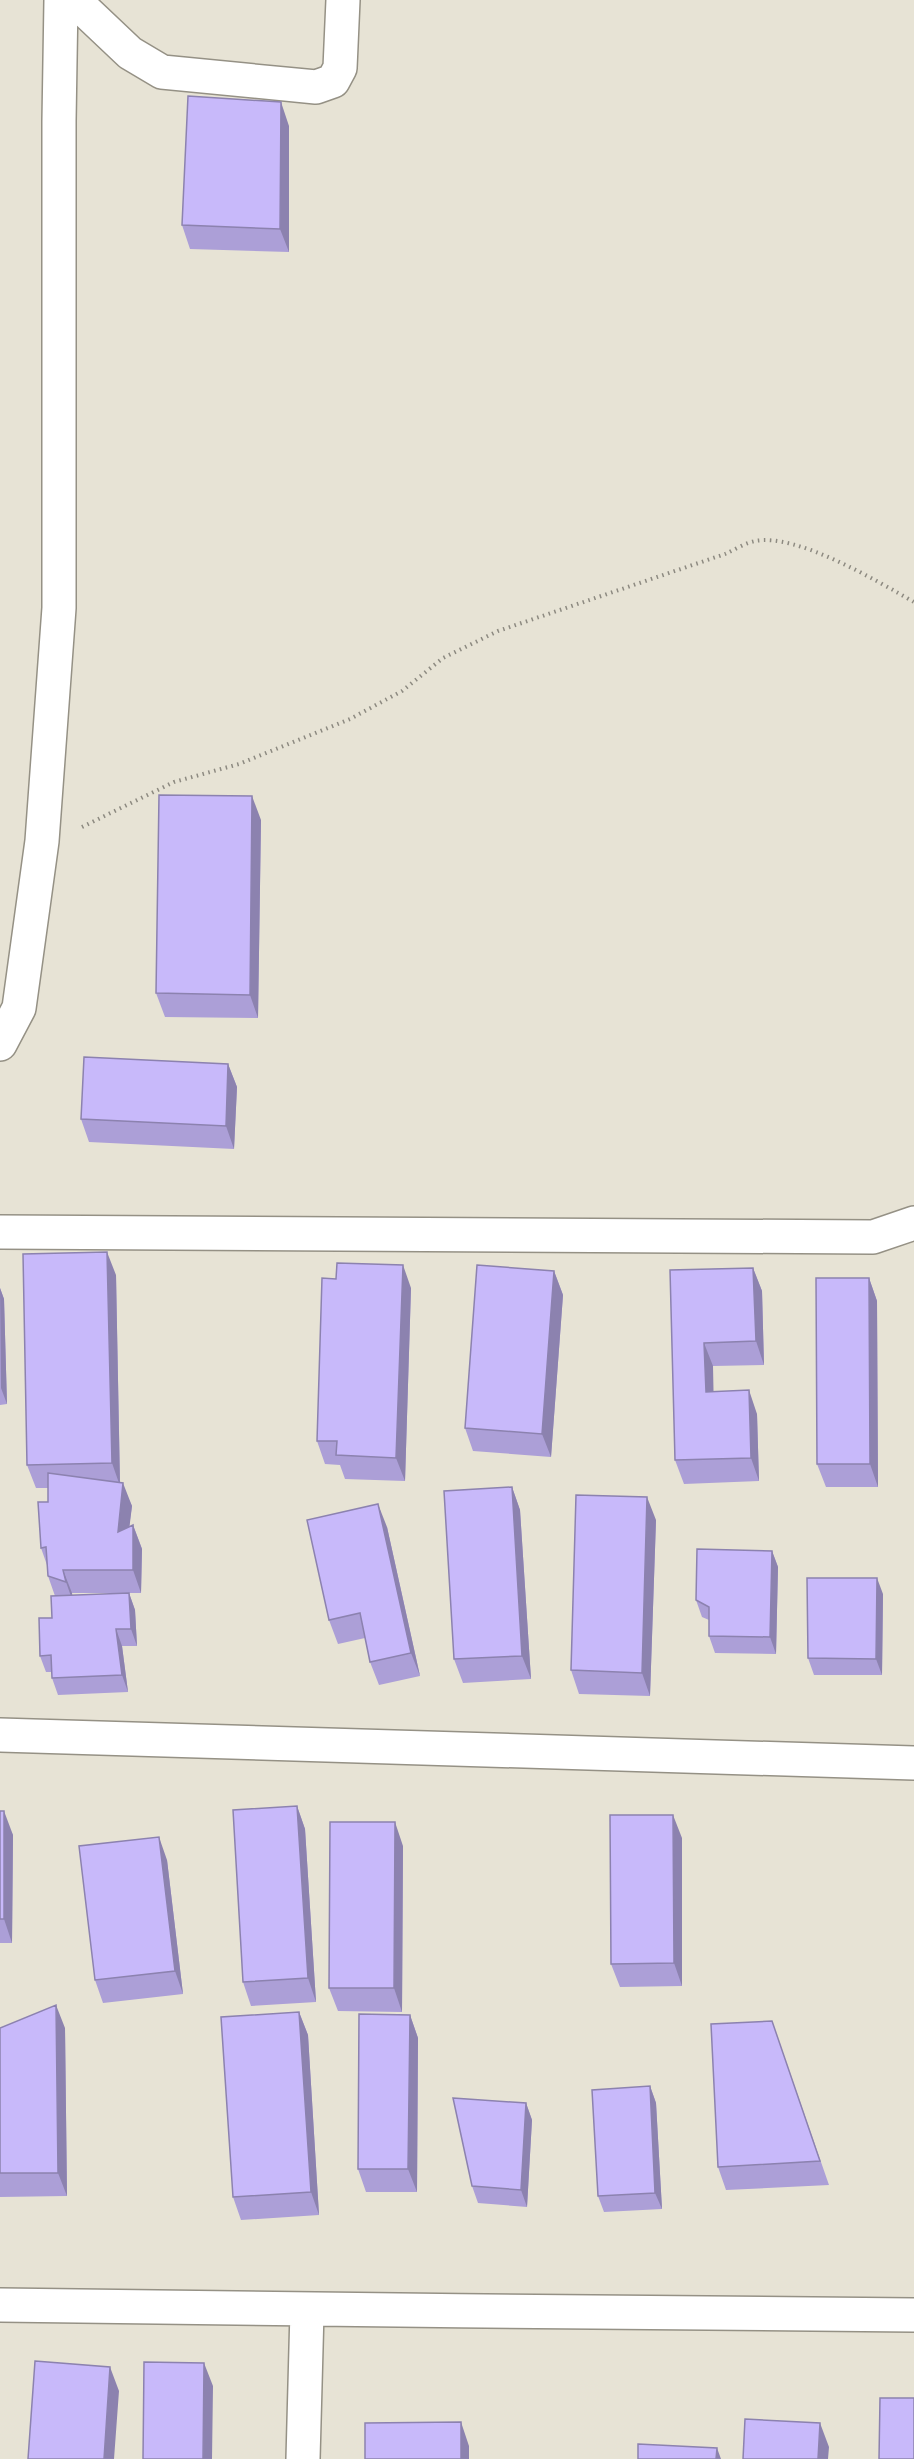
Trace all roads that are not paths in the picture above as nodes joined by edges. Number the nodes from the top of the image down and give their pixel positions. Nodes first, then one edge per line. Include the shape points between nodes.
1 (62, 0) edge
2 (74, 0) edge
3 (343, 0) edge
4 (0, 1044) edge
5 (914, 1224) edge
6 (0, 1232) edge
7 (0, 1735) edge
8 (914, 1763) edge
9 (0, 2305) edge
10 (307, 2311) junction
11 (914, 2315) edge
12 (303, 2459) edge

1 - 4 street via 58,608 42,841 19,1008
2 - 3 street via 130,53 162,72 316,87 333,81 340,68
5 - 6 street via 873,1237
7 - 8 street
9 - 10 street
10 - 11 street
10 - 12 street

